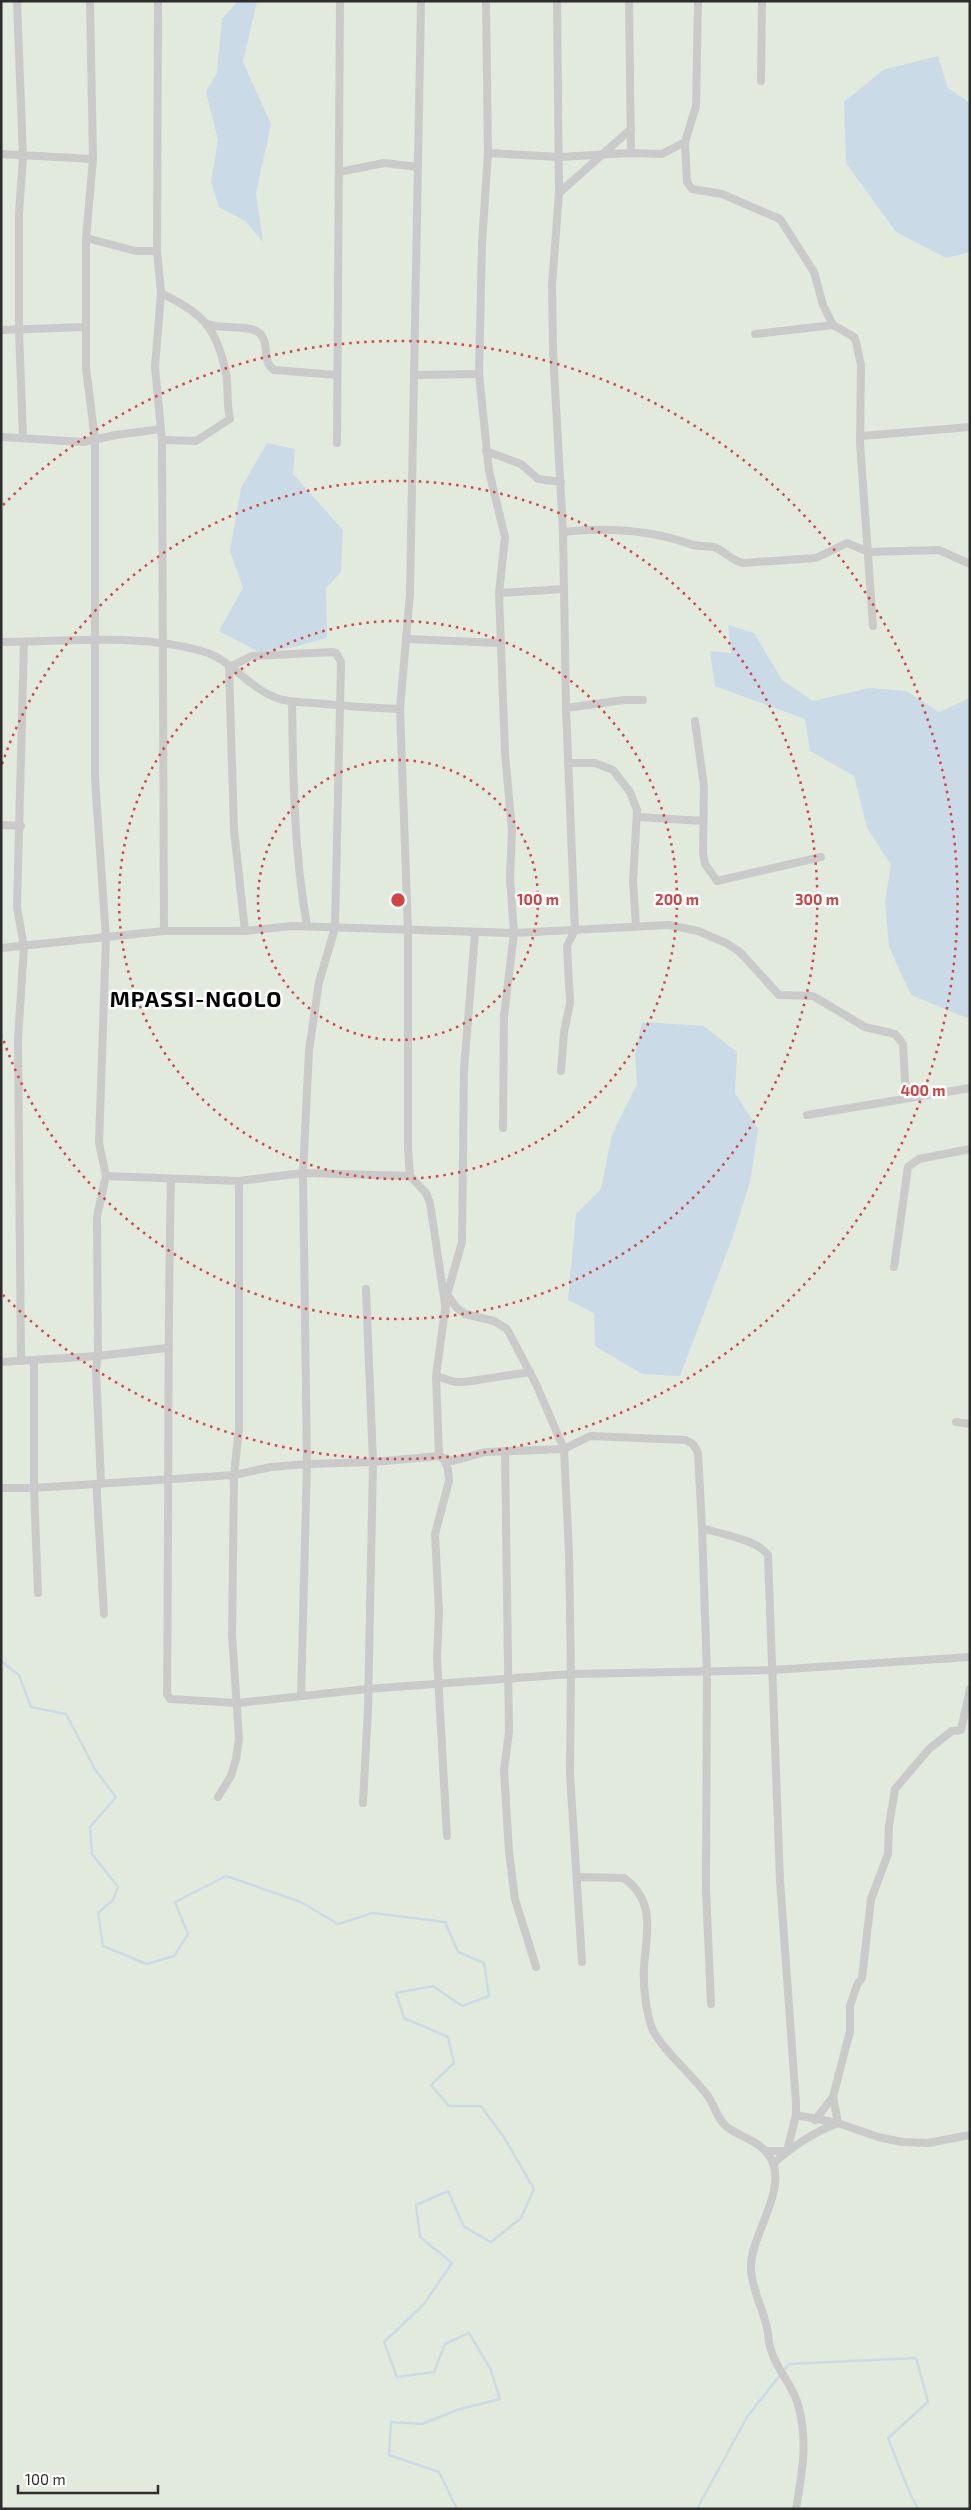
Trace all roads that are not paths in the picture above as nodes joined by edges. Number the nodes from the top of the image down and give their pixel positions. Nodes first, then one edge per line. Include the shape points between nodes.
1 (17, 1) edge
2 (90, 1) edge
3 (158, 1) edge
4 (340, 1) edge
5 (421, 1) edge
6 (486, 1) edge
7 (557, 1) edge
8 (629, 1) edge
9 (698, 1) edge
10 (762, 1) edge
11 (761, 81) dead end
12 (631, 129) junction
13 (686, 142) junction
14 (488, 153) junction
15 (631, 153) junction
16 (1, 154) edge
17 (601, 155) junction
18 (23, 157) junction
19 (559, 157) junction
20 (93, 159) junction
21 (418, 167) junction
22 (339, 172) junction
23 (559, 193) junction
24 (86, 238) junction
25 (157, 251) junction
26 (161, 293) junction
27 (208, 324) junction
28 (833, 325) junction
29 (86, 327) junction
30 (1, 330) edge
31 (19, 330) junction
32 (755, 334) dead end
33 (479, 374) junction
34 (338, 375) junction
35 (416, 375) junction
36 (970, 428) edge
37 (161, 429) junction
38 (862, 436) junction
39 (1, 437) edge
40 (23, 438) junction
41 (95, 440) junction
42 (162, 440) junction
43 (337, 443) dead end
44 (486, 452) junction
45 (561, 482) junction
46 (563, 532) junction
47 (869, 552) junction
48 (970, 564) edge
49 (564, 589) junction
50 (499, 592) junction
51 (873, 626) dead end
52 (406, 639) junction
53 (94, 640) junction
54 (163, 641) junction
55 (1, 642) edge
56 (24, 642) junction
57 (500, 643) junction
58 (229, 667) junction
59 (643, 700) dead end
60 (292, 702) junction
61 (338, 707) junction
62 (566, 708) junction
63 (400, 709) junction
64 (695, 720) dead end
65 (568, 763) junction
66 (637, 817) junction
67 (703, 821) junction
68 (1, 826) edge
69 (20, 826) junction
70 (821, 857) dead end
71 (307, 926) junction
72 (636, 926) junction
73 (335, 928) junction
74 (408, 930) junction
75 (575, 930) junction
76 (164, 931) junction
77 (245, 931) junction
78 (475, 933) junction
79 (514, 933) junction
80 (106, 938) junction
81 (24, 946) junction
82 (1, 948) edge
83 (561, 1071) dead end
84 (970, 1088) edge
85 (906, 1098) junction
86 (807, 1115) dead end
87 (503, 1128) dead end
88 (970, 1149) edge
89 (303, 1173) junction
90 (106, 1176) junction
91 (410, 1176) junction
92 (171, 1179) junction
93 (239, 1181) junction
94 (894, 1267) dead end
95 (366, 1289) dead end
96 (447, 1295) junction
97 (446, 1311) junction
98 (167, 1348) junction
99 (98, 1356) junction
100 (21, 1361) junction
101 (34, 1361) junction
102 (1, 1362) edge
103 (530, 1372) junction
104 (436, 1376) junction
105 (956, 1422) dead end
106 (970, 1424) edge
107 (564, 1448) junction
108 (505, 1451) junction
109 (439, 1456) junction
110 (373, 1462) junction
111 (306, 1464) junction
112 (234, 1475) junction
113 (169, 1478) junction
114 (101, 1483) junction
115 (1, 1488) edge
116 (34, 1488) junction
117 (702, 1528) junction
118 (38, 1593) dead end
119 (104, 1614) dead end
120 (970, 1657) edge
121 (772, 1670) junction
122 (707, 1672) junction
123 (571, 1674) junction
124 (508, 1680) junction
125 (440, 1684) junction
126 (367, 1689) junction
127 (970, 1689) edge
128 (301, 1696) junction
129 (238, 1703) junction
130 (218, 1797) dead end
131 (363, 1803) dead end
132 (446, 1836) dead end
133 (577, 1876) junction
134 (582, 1962) dead end
135 (536, 1967) dead end
136 (711, 2004) dead end
137 (833, 2097) junction
138 (796, 2116) junction
139 (815, 2120) junction
140 (838, 2124) junction
141 (970, 2135) edge
142 (766, 2151) junction
143 (788, 2151) junction
144 (773, 2164) junction
145 (796, 2509) edge

1 - 18 street
2 - 20 street
3 - 25 street
4 - 22 street
5 - 21 street
6 - 14 street
7 - 19 street
8 - 12 street
9 - 13 street via 696,106
10 - 11 street
12 - 15 street
12 - 17 street
13 - 15 street via 662,154
13 - 28 street via 687,182 692,189 722,194 780,219 814,272 823,305
14 - 19 street
14 - 33 street
15 - 17 street
16 - 18 street
17 - 19 street
17 - 23 street
18 - 20 street
18 - 31 street via 19,213
19 - 23 street
20 - 24 street
21 - 22 street via 384,163
21 - 35 street
22 - 34 street
23 - 45 street via 552,285
24 - 25 street via 136,251
24 - 29 street
25 - 26 street
26 - 27 street via 186,306
26 - 37 street via 155,374
27 - 34 street via 257,332 264,339 268,364 274,370
27 - 42 street via 226,373 230,419 196,441
28 - 32 street
28 - 38 street via 854,337 860,355
29 - 31 street
29 - 41 street via 86,368
30 - 31 street
31 - 40 street
33 - 35 street
33 - 44 street
34 - 43 street
35 - 52 street
36 - 38 street
37 - 41 street
37 - 42 street
38 - 47 street
39 - 40 street
40 - 41 street via 69,442
41 - 53 street
42 - 54 street
44 - 45 street via 521,464 538,479
44 - 50 street via 505,537
45 - 46 street
46 - 47 street via 624,530 681,539 698,546 718,548 743,563 816,558 847,543
46 - 49 street
47 - 48 street via 939,550
47 - 51 street
49 - 50 street
49 - 62 street
50 - 57 street
52 - 57 street
52 - 63 street
53 - 54 street
53 - 56 street
53 - 80 street via 95,778
54 - 58 street via 217,655
54 - 76 street
55 - 56 street
56 - 69 street
57 - 79 street via 512,831 510,878
58 - 60 street via 271,696
58 - 61 street via 252,656 336,653 341,662
58 - 77 street via 234,830
59 - 62 street
60 - 61 street
60 - 71 street via 296,838
61 - 63 street
61 - 73 street
62 - 65 street
63 - 74 street
64 - 67 street via 704,787
65 - 66 street via 595,763 613,770 630,792
65 - 75 street
66 - 67 street
66 - 72 street via 633,882
67 - 70 street via 705,864 717,881
68 - 69 street
69 - 81 street via 17,907
71 - 73 street
71 - 77 street
72 - 75 street
72 - 85 street via 669,925 698,931 740,952 779,995 813,996 865,1027 895,1034 903,1044
73 - 74 street
73 - 89 street via 319,982 309,1050
74 - 78 street
74 - 91 street
75 - 79 street
75 - 83 street via 567,946 570,1003
76 - 77 street
76 - 80 street
78 - 79 street
78 - 96 street via 464,1070 462,1242
79 - 87 street via 504,1016
80 - 81 street
80 - 90 street via 100,1143
81 - 82 street
81 - 100 street via 18,1040
84 - 85 street
85 - 86 street
88 - 94 street via 919,1159 908,1167
89 - 91 street
89 - 93 street
89 - 111 street
90 - 92 street
90 - 99 street via 97,1216
91 - 97 street via 426,1193 430,1203
92 - 93 street
92 - 98 street
93 - 112 street via 239,1429
95 - 110 street
96 - 97 street
96 - 103 street via 465,1314 494,1321 507,1329
97 - 104 street
98 - 99 street
98 - 113 street
99 - 101 street
99 - 114 street
100 - 101 street
100 - 102 street
101 - 116 street
103 - 104 street via 465,1382
103 - 107 street
104 - 109 street
105 - 106 street
107 - 108 street
107 - 117 street via 590,1436 686,1440 693,1444 698,1452
107 - 123 street
108 - 109 street via 485,1452 453,1461
108 - 124 street
109 - 110 street
109 - 125 street via 448,1469 449,1481 435,1534 439,1576 437,1658
110 - 111 street
110 - 126 street
111 - 112 street
111 - 128 street
112 - 113 street
112 - 129 street via 232,1635
113 - 114 street
113 - 129 street via 167,1694 176,1700
114 - 116 street
114 - 119 street via 97,1498
115 - 116 street
116 - 118 street
117 - 121 street via 764,1548 768,1555
117 - 122 street
120 - 121 street
121 - 122 street
121 - 138 street via 780,1880
122 - 123 street
122 - 136 street via 706,1890
123 - 124 street
123 - 133 street via 570,1774
124 - 125 street
124 - 135 street via 509,1732 504,1770 510,1852 515,1899
125 - 126 street
125 - 132 street
126 - 128 street
126 - 131 street
127 - 137 street via 961,1730 952,1731 929,1749 895,1789 888,1854 871,1899 862,1978 850,2006 850,2031
128 - 129 street
129 - 130 street via 236,1760
133 - 134 street
133 - 142 street via 624,1878 639,1893 646,1907 648,1926 644,1969 653,2032 707,2094 720,2121
137 - 139 street
137 - 140 street
138 - 139 street
138 - 143 street
139 - 140 street
140 - 141 street via 902,2142 928,2143
140 - 143 street via 825,2128
142 - 143 street
142 - 144 street
143 - 144 street
144 - 145 street via 772,2197 751,2270 771,2351 799,2407 805,2445

